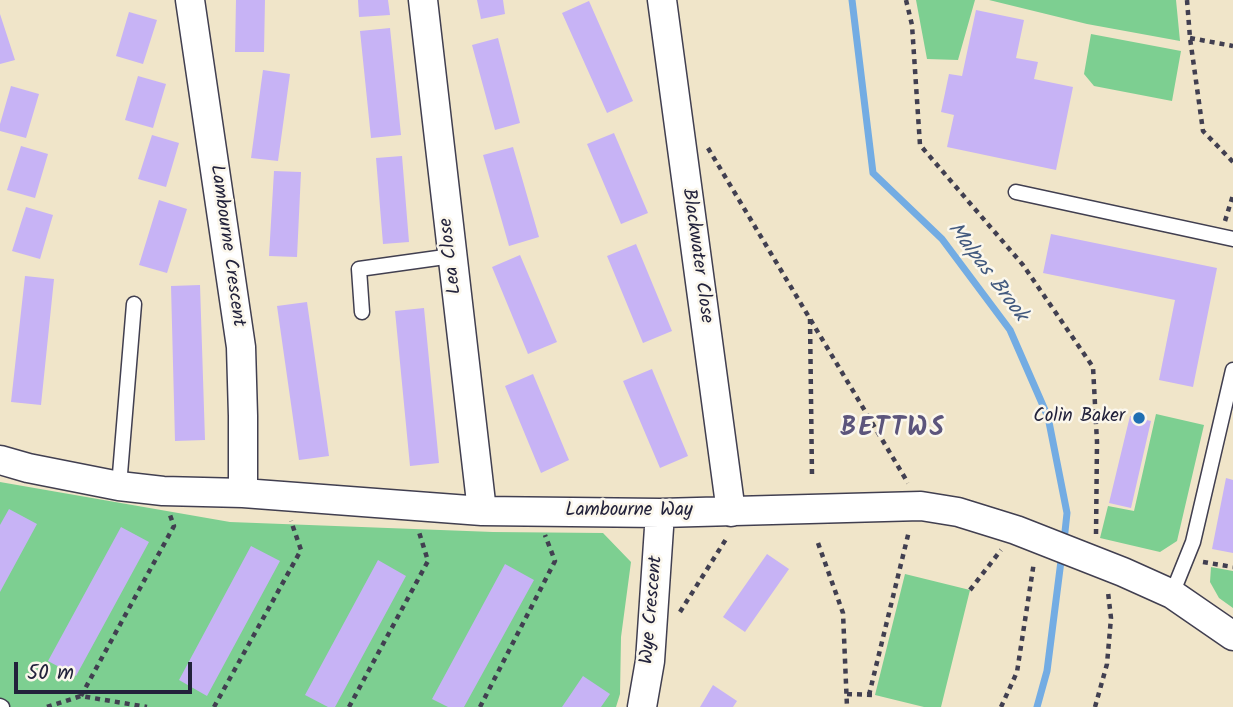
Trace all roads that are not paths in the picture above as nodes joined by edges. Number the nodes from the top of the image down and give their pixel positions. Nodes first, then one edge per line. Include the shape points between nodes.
1 (190, 0) edge
2 (423, 0) edge
3 (662, 0) edge
4 (1016, 192) dead end
5 (1227, 238) edge
6 (452, 256) junction
7 (134, 304) dead end
8 (362, 312) dead end
9 (1233, 370) edge
10 (0, 460) edge
11 (119, 486) junction
12 (243, 494) junction
13 (482, 512) junction
14 (737, 512) junction
15 (660, 513) junction
16 (1172, 594) junction
17 (1233, 636) edge
18 (642, 707) edge

1 - 12 street, Lambourne Crescent via 240,347
2 - 6 street, Lea Close
3 - 14 street, Blackwater Close
4 - 5 lane
6 - 8 lane via 359,269
6 - 13 street, Lea Close
7 - 11 lane
9 - 16 lane via 1193,542
10 - 11 street, Lambourne Way
11 - 12 street, Lambourne Way
12 - 13 street, Lambourne Way
13 - 15 street, Lambourne Way
14 - 15 street, Lambourne Way
14 - 16 street, Lambourne Way via 921,506 958,512
15 - 18 street, Wye Crescent via 650,661
16 - 17 street, Lambourne Way

